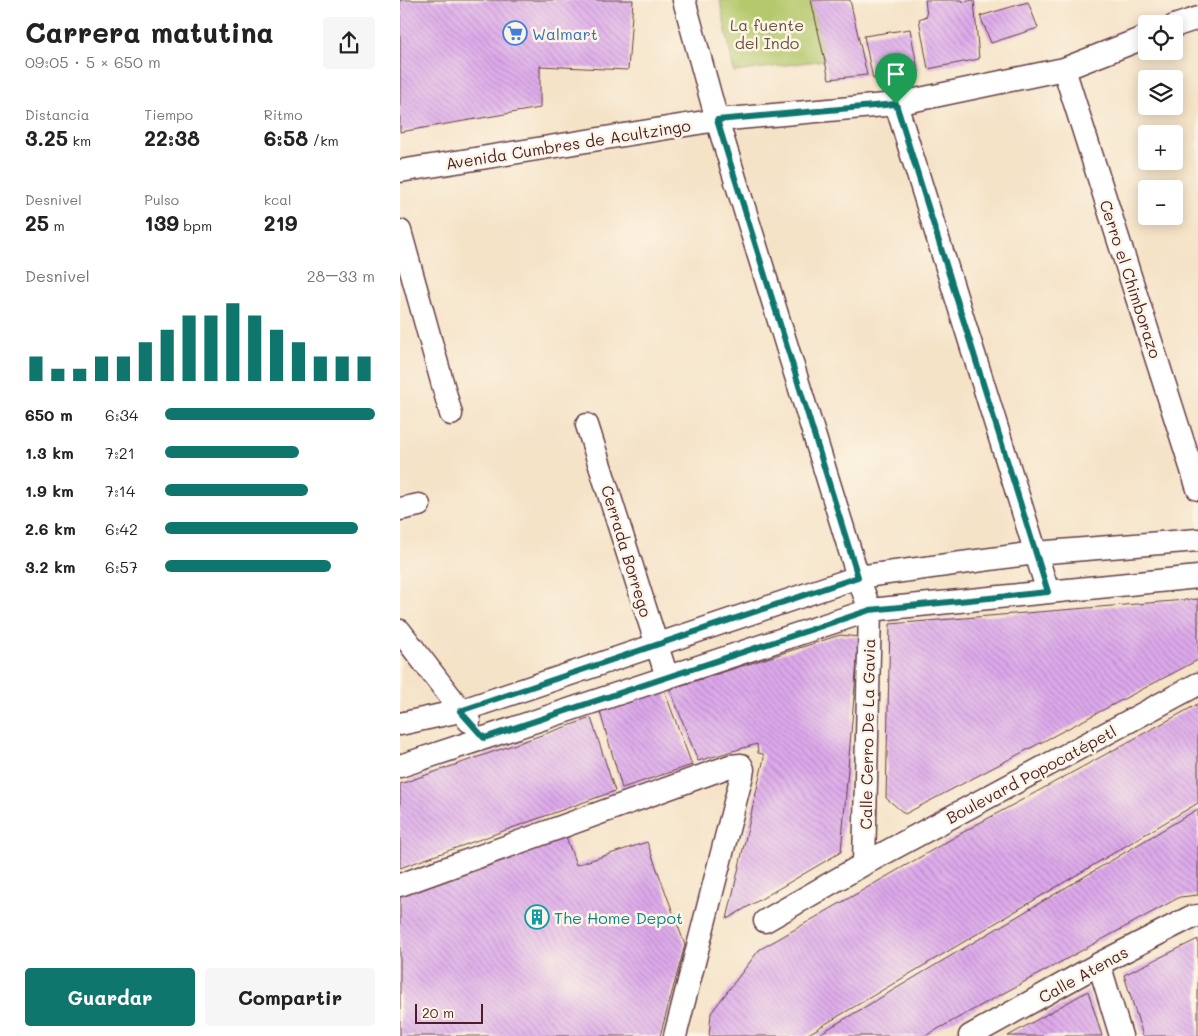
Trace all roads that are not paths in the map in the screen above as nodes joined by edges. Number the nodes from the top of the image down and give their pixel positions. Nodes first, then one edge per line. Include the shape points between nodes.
1 (684, 0) edge
2 (1198, 18) edge
3 (1183, 23) edge
4 (1138, 40) edge
5 (1064, 70) junction
6 (896, 104) junction
7 (717, 120) junction
8 (400, 171) edge
9 (400, 231) edge
10 (451, 414) dead end
11 (587, 425) dead end
12 (1198, 489) edge
13 (1198, 540) edge
14 (1035, 553) junction
15 (858, 577) junction
16 (1198, 577) edge
17 (1048, 592) junction
18 (870, 610) junction
19 (400, 631) edge
20 (656, 645) junction
21 (667, 676) junction
22 (1198, 684) edge
23 (460, 711) junction
24 (400, 724) edge
25 (484, 738) junction
26 (400, 766) edge
27 (864, 864) junction
28 (400, 885) edge
29 (1198, 916) edge
30 (765, 921) dead end
31 (1098, 964) junction
32 (675, 1036) edge
33 (970, 1036) edge
34 (1121, 1036) edge

1 - 7 street, Calle Cerro De La Gavia
2 - 3 street
4 - 5 street, Avenida Cumbres de Acultzingo
5 - 6 street, Avenida Cumbres de Acultzingo
5 - 12 street, Cerro el Chimborazo
6 - 7 street, Avenida Cumbres de Acultzingo
6 - 14 street
7 - 8 street, Avenida Cumbres de Acultzingo
7 - 15 street, Calle Cerro De La Gavia
9 - 10 street
11 - 20 street, Cerrada Borrego
13 - 14 street
14 - 15 street
14 - 17 street
15 - 18 street, Calle Cerro De La Gavia
15 - 20 street
16 - 17 street
17 - 18 street
18 - 21 street
18 - 27 street, Calle Cerro De La Gavia
19 - 23 street
20 - 21 street, Cerrada Borrego
20 - 23 street
21 - 25 street
22 - 27 street, Boulevard Popocatépetl
23 - 24 street
23 - 25 street
25 - 26 street
27 - 30 street, Boulevard Popocatépetl
28 - 32 street via 730,766 741,765 742,775
29 - 31 street, Calle Atenas
31 - 33 street, Calle Atenas
31 - 34 street

